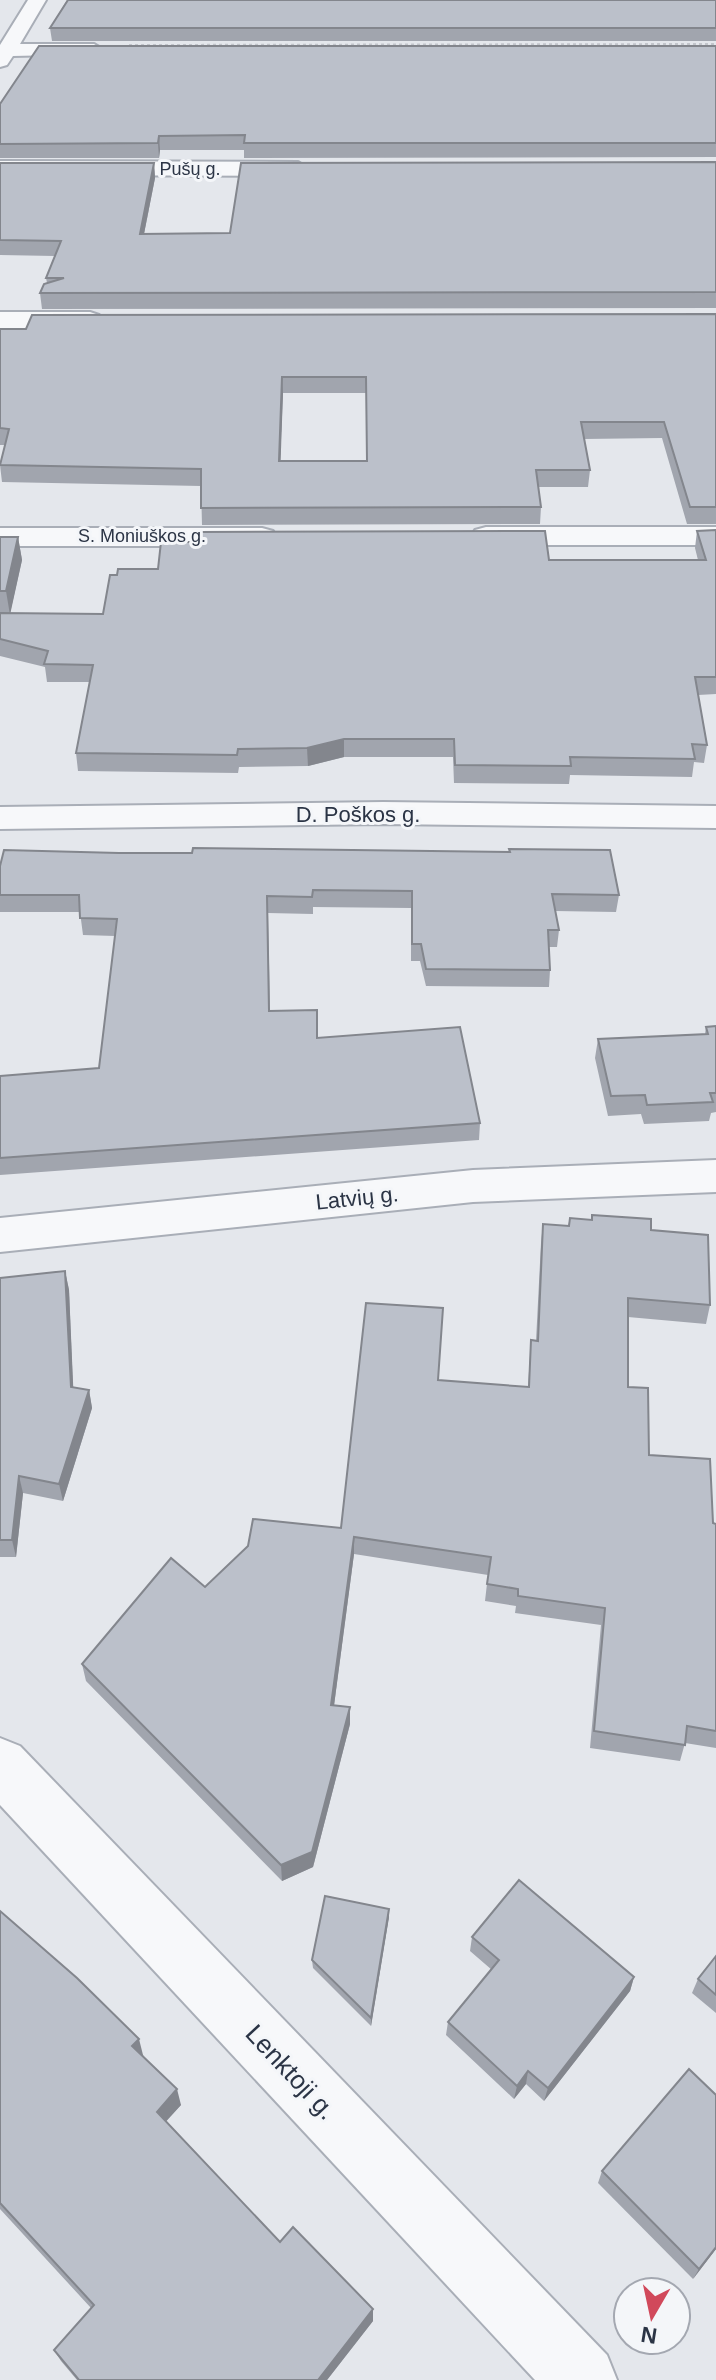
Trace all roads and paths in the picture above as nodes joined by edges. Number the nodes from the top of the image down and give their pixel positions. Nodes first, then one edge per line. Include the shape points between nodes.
1 (37, 0) edge
2 (716, 44) edge
3 (120, 48) joint
4 (3, 56) edge
5 (0, 168) edge
6 (318, 169) edge
7 (0, 320) edge
8 (115, 320) edge
9 (458, 536) edge
10 (716, 536) edge
11 (0, 537) edge
12 (296, 537) edge
13 (716, 817) edge
14 (0, 818) edge
15 (716, 1176) edge
16 (0, 1235) edge
17 (0, 1765) edge
18 (582, 2380) edge

1 - 4 street
2 - 3 path
3 - 4 street
5 - 6 street, Pušų g.
7 - 8 street
9 - 10 street
11 - 12 street, S. Moniuškos g.
13 - 14 street, D. Poškos g. via 383,813
15 - 16 street, Latvių g. via 473,1186
17 - 18 street, Lenktoji g.

